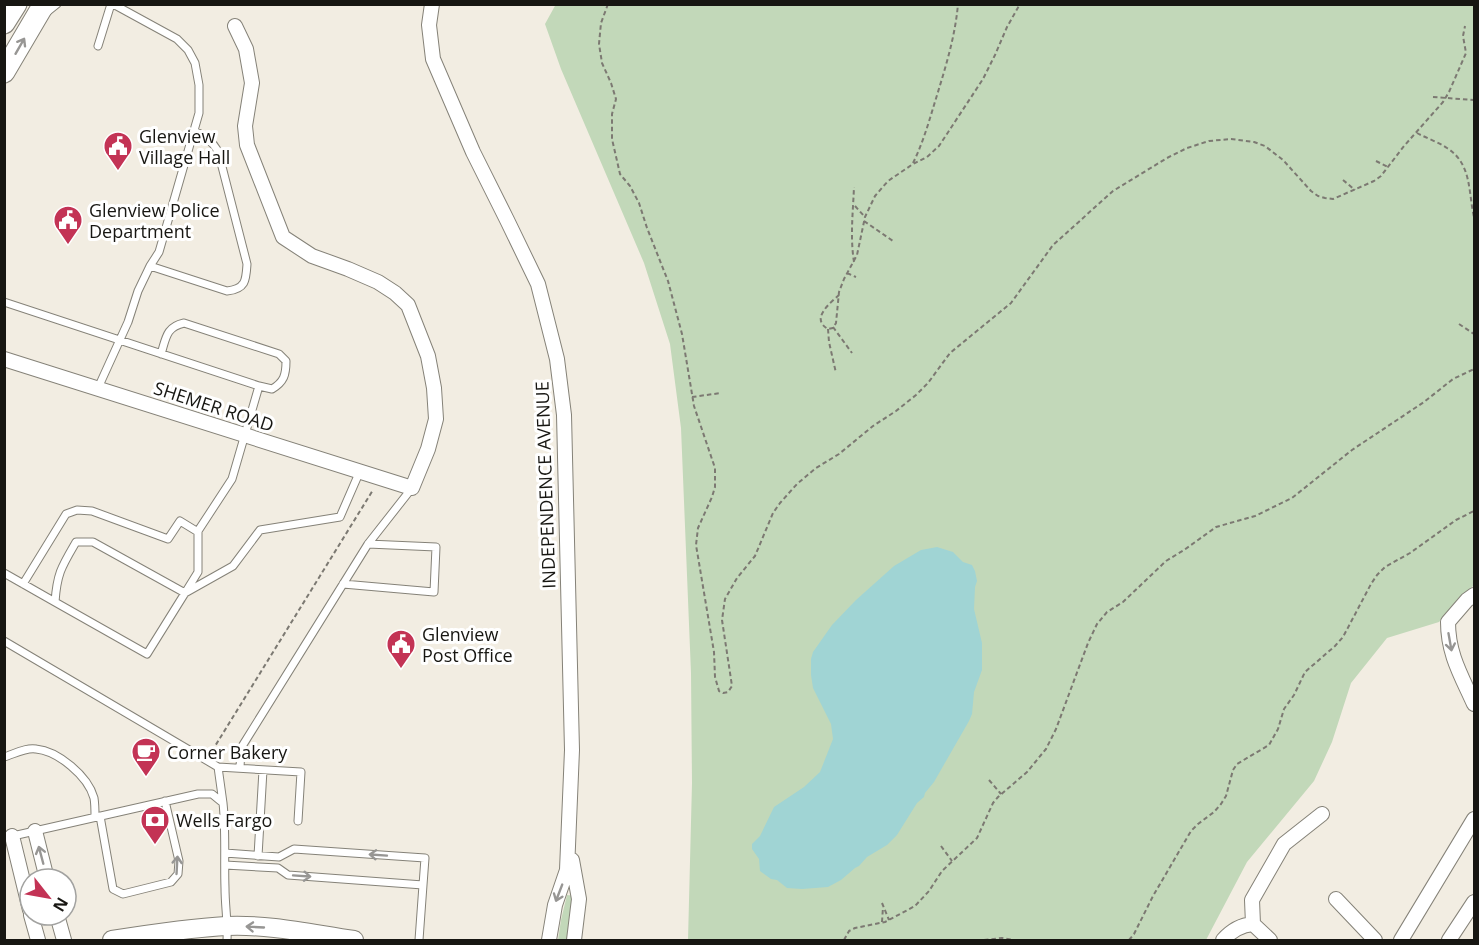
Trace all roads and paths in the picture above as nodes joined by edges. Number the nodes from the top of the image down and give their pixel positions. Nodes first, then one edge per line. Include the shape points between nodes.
1 (16, 4) edge
2 (57, 4) edge
3 (112, 4) edge
4 (432, 4) edge
5 (608, 4) edge
6 (958, 4) edge
7 (1020, 4) edge
8 (39, 12) edge
9 (4, 22) edge
10 (236, 26) dead end
11 (1465, 26) dead end
12 (98, 46) dead end
13 (4, 72) edge
14 (1447, 79) dead end
15 (1454, 81) junction
16 (1433, 96) dead end
17 (1445, 98) junction
18 (1474, 100) edge
19 (194, 131) junction
20 (1416, 133) junction
21 (1376, 161) dead end
22 (913, 164) junction
23 (1388, 167) junction
24 (1343, 180) dead end
25 (854, 187) dead end
26 (1355, 190) junction
27 (854, 205) junction
28 (1474, 217) edge
29 (865, 219) junction
30 (893, 241) dead end
31 (854, 262) junction
32 (150, 266) junction
33 (847, 273) junction
34 (856, 277) dead end
35 (839, 295) junction
36 (4, 302) edge
37 (1459, 324) dead end
38 (833, 327) junction
39 (828, 329) junction
40 (1474, 334) edge
41 (119, 339) junction
42 (852, 353) dead end
43 (161, 354) junction
44 (4, 359) edge
45 (1474, 369) edge
46 (836, 373) dead end
47 (259, 386) junction
48 (98, 388) junction
49 (720, 393) dead end
50 (692, 397) junction
51 (244, 434) junction
52 (360, 471) junction
53 (381, 478) junction
54 (412, 488) junction
55 (1474, 511) edge
56 (198, 532) junction
57 (368, 544) junction
58 (4, 573) edge
59 (23, 584) junction
60 (343, 584) junction
61 (186, 593) junction
62 (1474, 595) edge
63 (55, 602) junction
64 (4, 641) edge
65 (1474, 704) edge
66 (4, 757) edge
67 (206, 760) junction
68 (218, 767) junction
69 (240, 768) junction
70 (263, 770) junction
71 (990, 780) dead end
72 (1001, 794) junction
73 (165, 801) junction
74 (223, 803) junction
75 (1322, 814) dead end
76 (98, 816) junction
77 (1474, 819) edge
78 (298, 821) dead end
79 (35, 831) junction
80 (8, 837) edge
81 (568, 846) junction
82 (941, 846) dead end
83 (225, 853) junction
84 (258, 856) junction
85 (279, 857) junction
86 (952, 861) junction
87 (225, 865) junction
88 (44, 867) edge
89 (278, 868) junction
90 (18, 870) edge
91 (423, 885) junction
92 (1336, 899) dead end
93 (1474, 902) edge
94 (889, 920) junction
95 (882, 922) junction
96 (1252, 924) junction
97 (227, 933) edge
98 (112, 940) edge
99 (354, 940) edge
100 (419, 940) edge
101 (549, 940) edge
102 (574, 940) edge
103 (844, 940) edge
104 (984, 940) edge
105 (1013, 940) edge
106 (1129, 940) edge
107 (1223, 940) edge
108 (1270, 940) edge
109 (1375, 940) edge
110 (1401, 940) edge
111 (1449, 940) edge

1 - 9 main road
2 - 8 lane
3 - 12 lane
3 - 19 lane via 177,39 188,50 199,85 199,113
4 - 81 street, INDEPENDENCE AVENUE via 429,25 433,59 473,152 538,284 557,359 564,415 570,649 572,750
5 - 50 path via 599,44 616,99 614,149 620,174 639,203 668,281
6 - 22 path via 941,84
7 - 22 path via 986,72 948,134 927,157
13 -> 8 main road
10 - 54 street via 246,49 252,83 246,145 283,237 312,256 348,268 395,293 408,305 428,356 436,419
11 - 15 path via 1466,53
14 - 15 path
15 - 17 path
16 - 17 path
17 - 18 path
17 - 20 path
19 - 32 lane via 159,252
19 - 32 lane via 218,151 247,264 246,278 242,286 227,291
20 - 23 path
20 - 28 path via 1445,146 1459,158 1465,167
21 - 23 path
22 - 29 path via 882,187
23 - 26 path via 1374,181
24 - 26 path
25 - 27 path
26 - 50 path via 1333,199 1318,196 1275,153 1254,142 1231,139 1187,148 1123,183 1053,245 1011,303 950,353 928,383 816,468 780,503 755,556 725,599 723,627 732,686 723,693 715,677 696,545 698,528 715,487 716,468
27 - 29 path
27 - 31 path
29 - 30 path
29 - 31 path
31 - 33 path
32 - 41 lane
33 - 34 path
33 - 35 path
35 - 38 path
35 - 39 path via 822,315 823,326
36 - 41 lane
37 - 40 path
38 - 39 path
38 - 42 path
39 - 46 path
41 - 43 lane
41 - 48 lane
43 - 47 lane
43 - 47 lane via 168,332 184,323 279,354 286,361 281,383 272,389
44 - 48 street, SHEMER ROAD
45 - 72 path via 1453,379 1352,450 1292,498 1255,516 1216,527 1166,561 1107,612 1088,643 1046,749
47 - 51 lane
48 - 51 street, SHEMER ROAD
49 - 50 path
51 - 52 street, SHEMER ROAD
51 - 56 lane via 232,478
52 - 53 street, SHEMER ROAD
52 - 61 lane via 340,517 260,530 233,566
53 - 54 street, SHEMER ROAD
53 - 67 path
54 - 57 lane
55 - 106 path via 1377,575 1343,637 1305,672 1269,745 1237,764 1221,804 1191,831
56 - 59 lane via 180,521 168,540 92,511 77,510 66,514
56 - 61 lane via 198,572
57 - 60 lane
57 - 60 lane via 436,548 434,592
58 - 59 lane
59 - 63 lane
60 - 69 lane via 241,748
61 - 63 lane via 147,654
61 - 63 lane via 93,542 84,541 76,542 60,569
62 -> 65 street via 1448,622 1453,659
64 - 67 lane
66 - 76 lane via 34,748 68,763 84,778
67 - 68 lane
68 - 69 lane
68 - 74 lane
69 - 70 lane
70 - 78 lane via 301,772
70 - 84 lane
71 - 72 path
72 - 86 path via 977,838
73 - 74 lane via 212,794
73 - 76 lane
76 -> 73 lane via 113,889 123,894 171,882 178,874 179,861
74 - 83 lane
75 - 96 street via 1284,844 1252,900
76 - 79 lane
77 - 110 street
79 - 80 lane
88 -> 79 street
80 - 90 street
81 -> 101 street, INDEPENDENCE AVENUE via 567,870
81 - 102 street, INDEPENDENCE AVENUE via 579,899
82 - 86 path
83 - 84 lane
83 - 87 lane
84 - 85 lane
85 - 89 lane
91 -> 85 lane via 425,858 294,849
86 - 94 path via 915,906
87 - 89 lane
87 - 97 lane
89 -> 91 lane via 288,875
91 - 100 lane
92 - 109 street
93 - 111 street
94 - 95 path
94 - 95 path via 883,905
95 - 103 path via 855,928
96 - 107 street via 1241,925
96 - 108 street
97 - 98 main road via 167,931
99 -> 97 main road via 259,927
104 - 105 path

